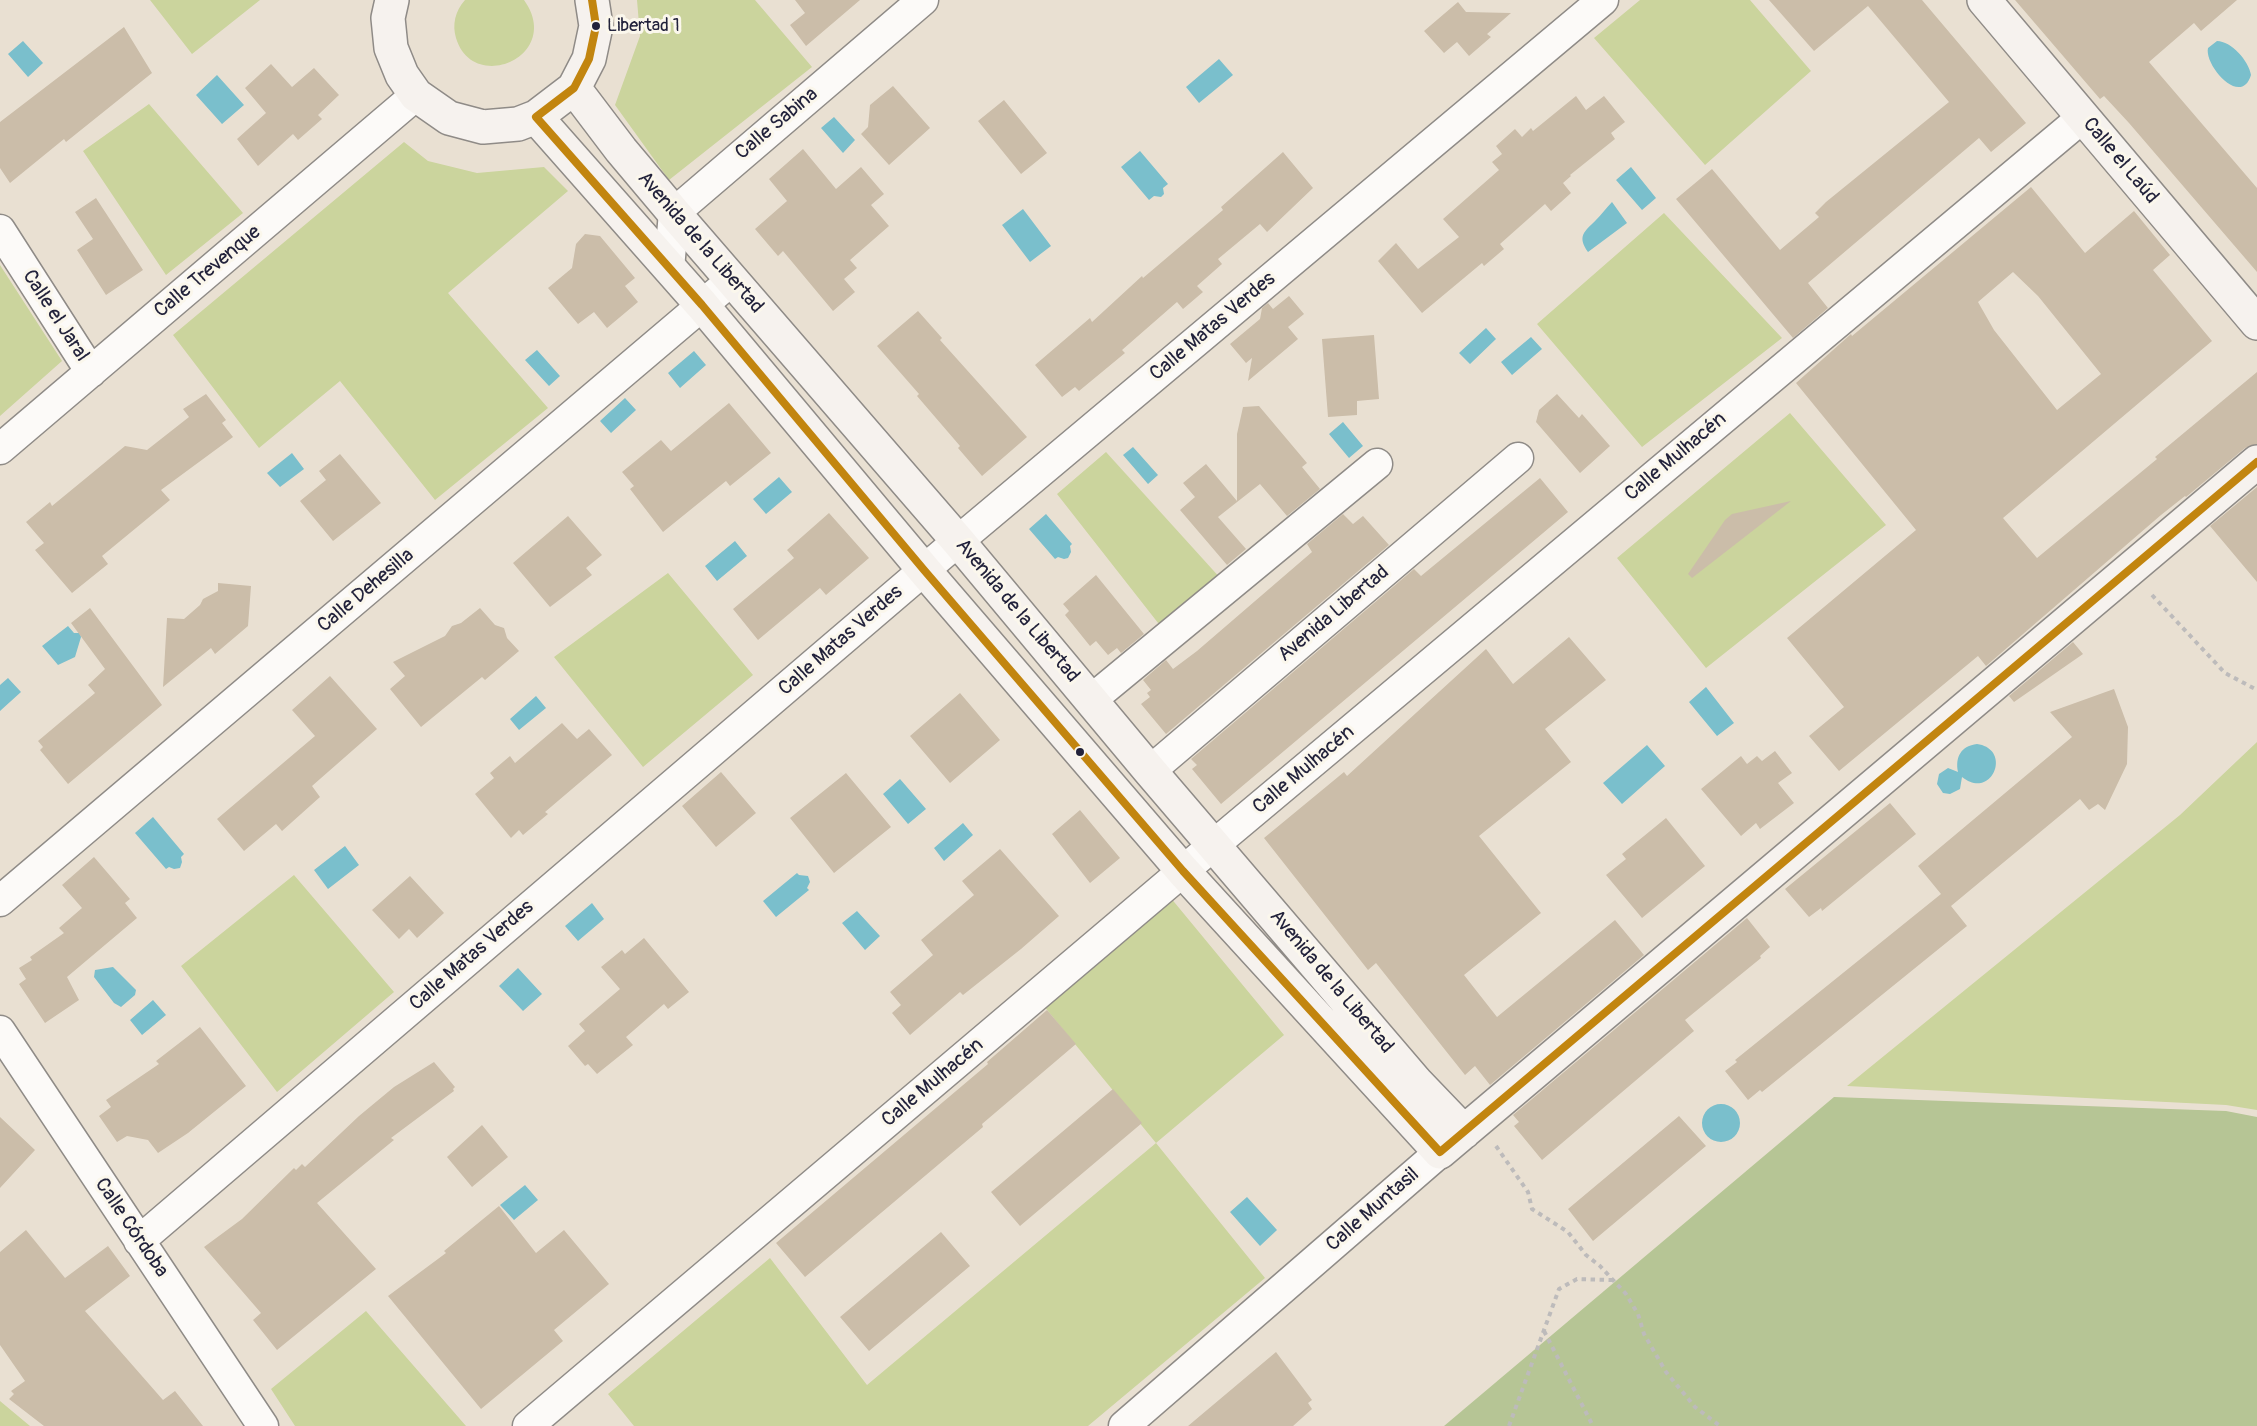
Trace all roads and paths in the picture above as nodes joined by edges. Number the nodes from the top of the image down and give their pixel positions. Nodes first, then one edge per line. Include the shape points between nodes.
1 (392, 0) edge
2 (592, 0) edge
3 (923, 0) edge
4 (1603, 0) edge
5 (1984, 0) edge
6 (574, 88) junction
7 (416, 95) junction
8 (536, 117) junction
9 (2083, 117) junction
10 (674, 213) junction
11 (0, 230) edge
12 (669, 268) junction
13 (732, 280) junction
14 (702, 305) junction
15 (2257, 323) edge
16 (91, 372) junction
17 (0, 449) edge
18 (1518, 458) dead end
19 (2257, 462) edge
20 (1377, 464) dead end
21 (958, 541) junction
22 (924, 570) junction
23 (2129, 570) junction
24 (2257, 690) edge
25 (1091, 700) junction
26 (1150, 771) junction
27 (1215, 844) junction
28 (1183, 872) junction
29 (0, 901) edge
30 (0, 1031) edge
31 (1460, 1135) junction
32 (140, 1240) junction
33 (1613, 1280) junction
34 (1544, 1330) junction
35 (263, 1426) edge
36 (528, 1426) edge
37 (1124, 1426) edge
38 (1509, 1426) edge
39 (1593, 1426) edge
40 (1720, 1426) edge

1 - 7 street via 388,18 391,48
2 - 6 street via 596,26 590,59
3 - 10 street, Calle Sabina
4 - 21 street, Calle Matas Verdes
5 - 9 street, Calle el Laúd
6 - 8 street
6 - 10 street, Avenida de la Libertad
7 - 8 street via 449,118 483,127 518,124
7 - 16 street, Calle Trevenque
8 - 12 street, Avenida de la Libertad
9 - 15 street, Calle el Laúd
9 - 27 street, Calle Mulhacén
10 - 12 street
10 - 13 street, Avenida de la Libertad
11 - 16 street, Calle el Jaral
12 - 14 street, Avenida de la Libertad
13 - 14 street, Calle Dehesilla
13 - 21 street, Avenida de la Libertad
14 - 22 street, Avenida de la Libertad
14 - 29 street, Calle Dehesilla
16 - 17 street, Calle Trevenque
18 - 26 street, Avenida Libertad
19 - 23 street, Calle Muntasil
20 - 25 street
21 - 22 street, Calle Matas Verdes
21 - 25 street, Avenida de la Libertad
22 - 28 street, Avenida de la Libertad
22 - 32 street, Calle Matas Verdes
23 - 24 path via 2225,673
23 - 31 street, Calle Muntasil
25 - 26 street, Avenida de la Libertad
26 - 27 street, Avenida de la Libertad
27 - 28 street, Calle Mulhacén
27 - 31 street, Avenida de la Libertad
28 - 31 street, Avenida de la Libertad
28 - 36 street, Calle Mulhacén
30 - 32 street, Calle Córdoba
31 - 33 path via 1520,1179 1532,1209 1568,1232 1586,1256
31 - 37 street, Calle Muntasil
32 - 35 street, Calle Córdoba
33 - 34 path via 1577,1279 1559,1288
33 - 40 path via 1638,1314 1644,1334 1666,1372 1695,1407
34 - 38 path
34 - 39 path

